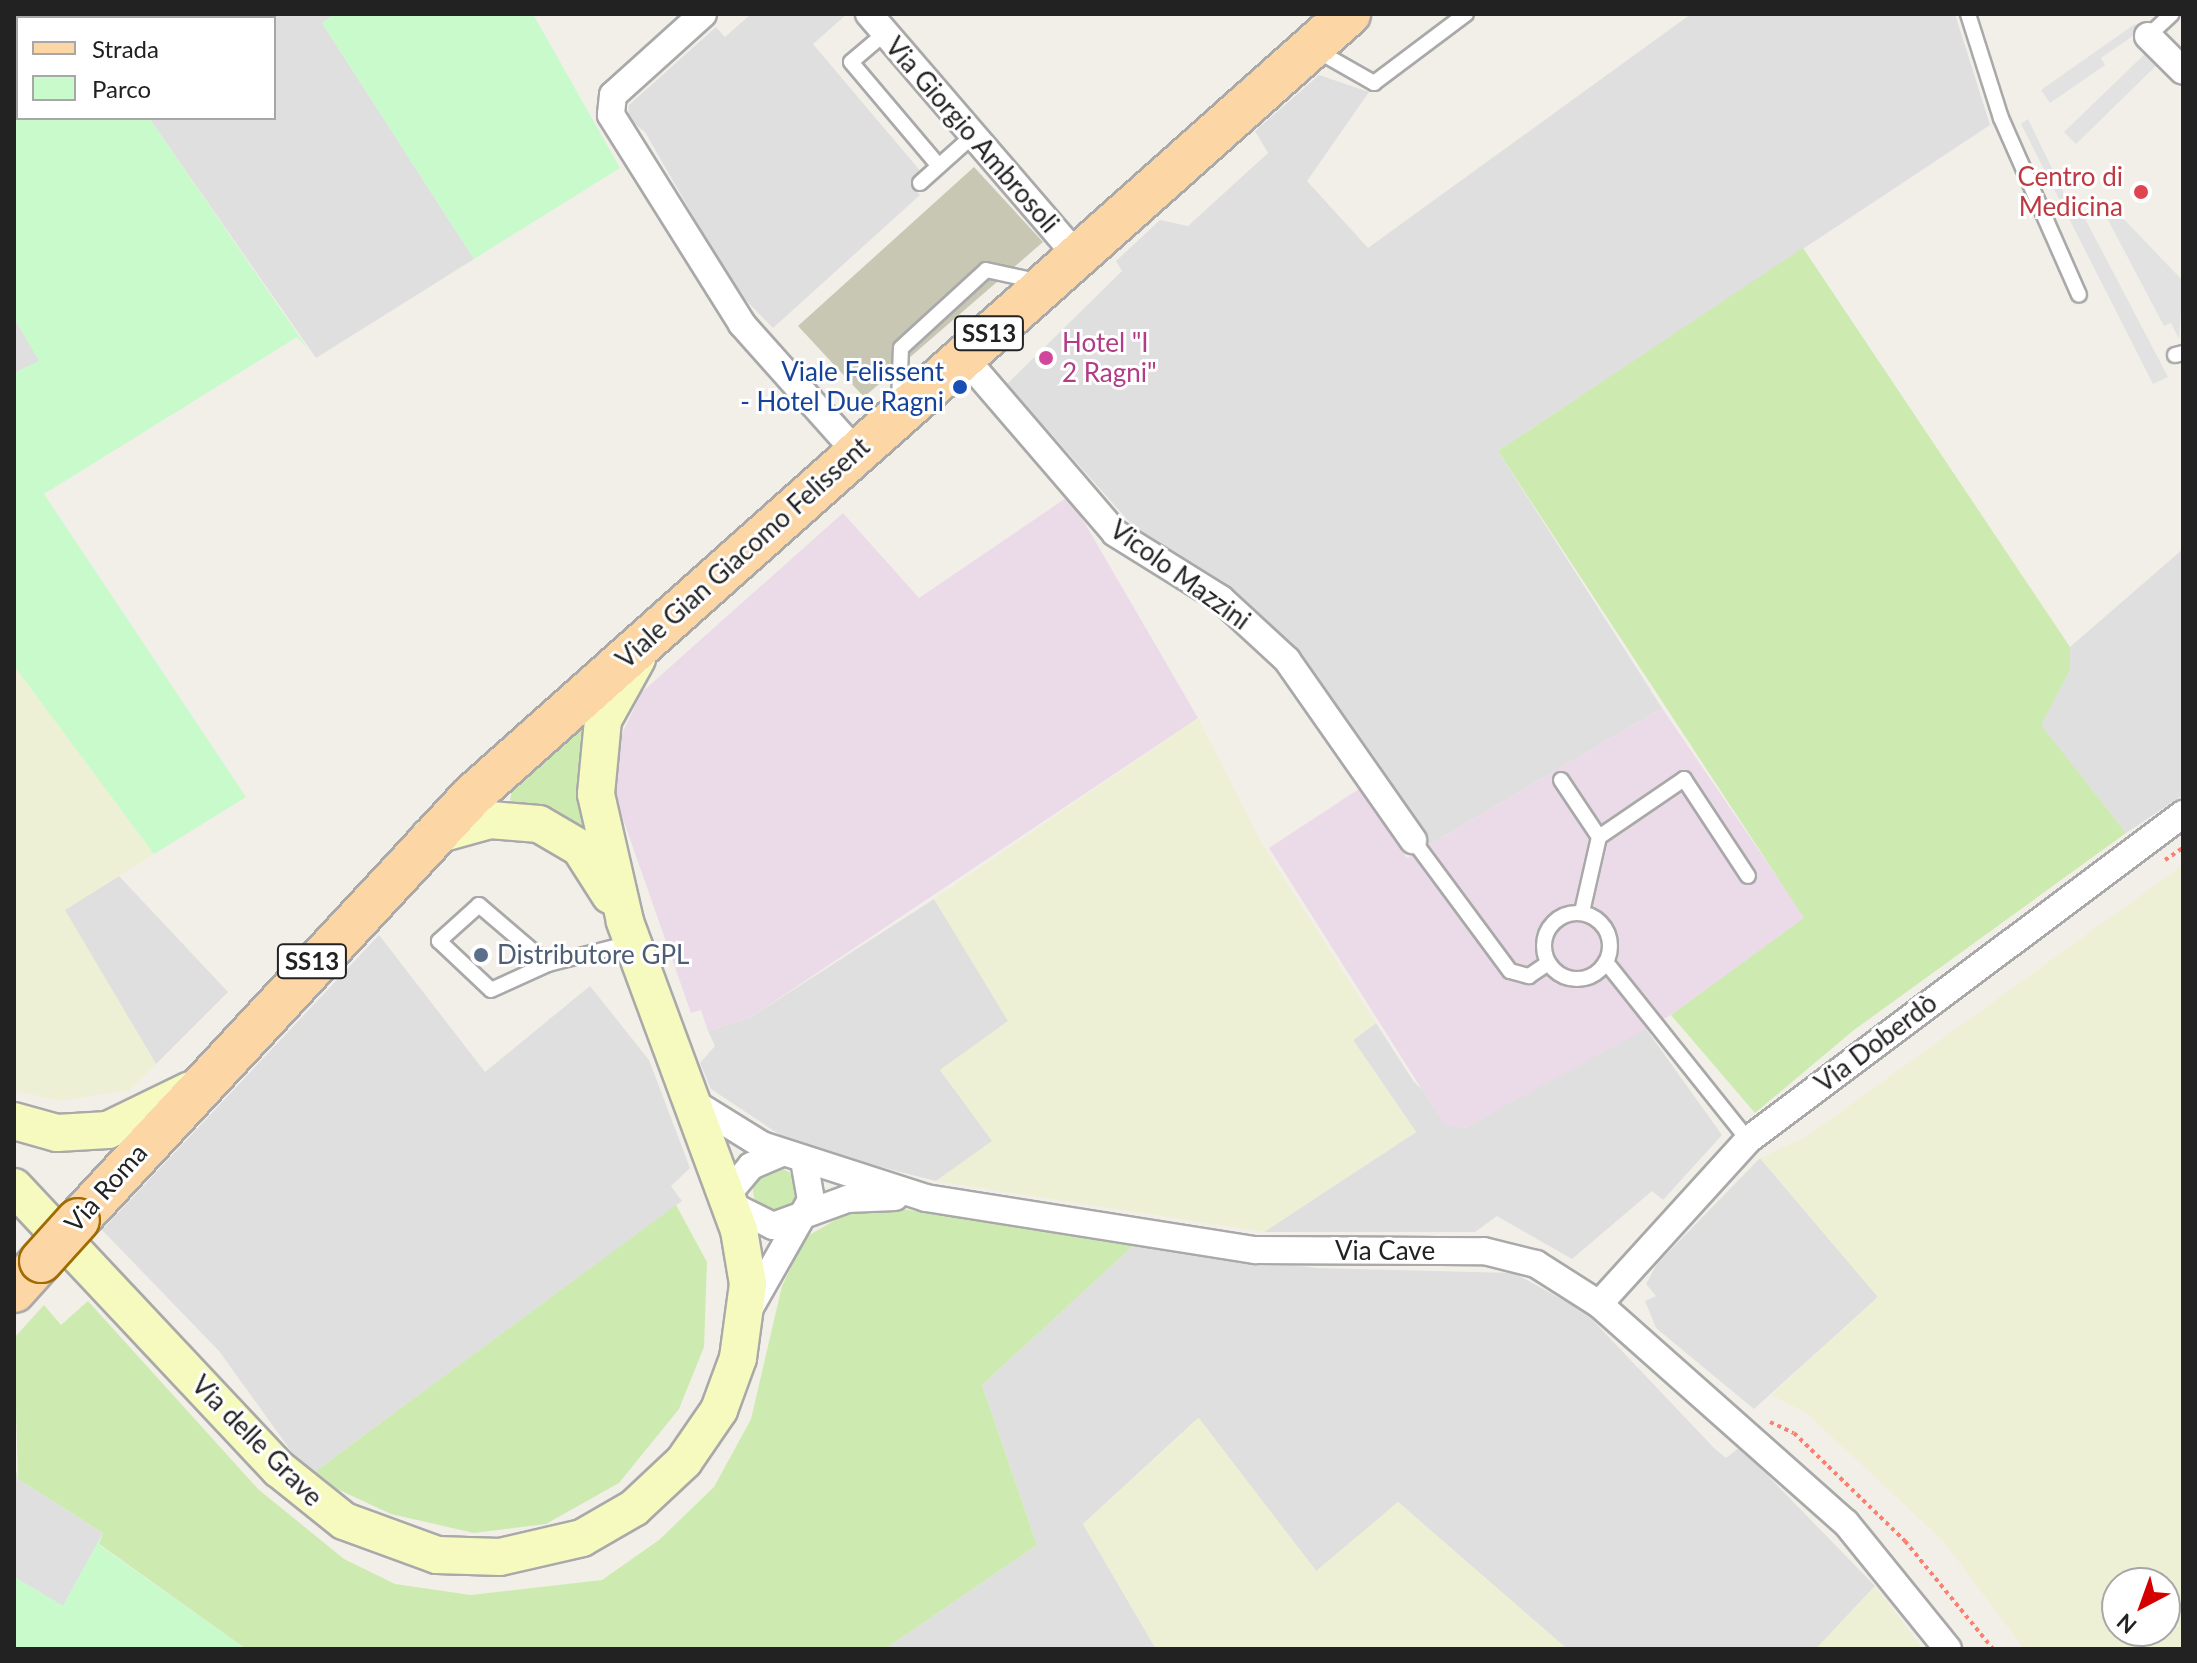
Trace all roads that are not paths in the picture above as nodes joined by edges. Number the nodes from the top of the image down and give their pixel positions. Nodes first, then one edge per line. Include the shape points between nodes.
1 (703, 14) edge
2 (1349, 14) edge
3 (1373, 14) edge
4 (1466, 14) edge
5 (1968, 14) edge
6 (2172, 14) edge
7 (876, 24) edge
8 (2146, 38) joint
9 (1316, 50) junction
10 (2183, 71) edge
11 (969, 139) junction
12 (939, 166) junction
13 (920, 183) dead end
14 (1076, 255) junction
15 (1045, 282) junction
16 (2079, 295) dead end
17 (963, 356) junction
18 (899, 414) junction
19 (856, 452) junction
20 (668, 622) junction
21 (1561, 780) dead end
22 (2183, 814) edge
23 (1599, 837) junction
24 (427, 838) junction
25 (1413, 840) joint
26 (1748, 876) dead end
27 (1582, 912) junction
28 (628, 932) junction
29 (1606, 962) junction
30 (1548, 963) junction
31 (548, 964) junction
32 (199, 1086) junction
33 (691, 1101) junction
34 (14, 1121) edge
35 (1748, 1140) junction
36 (793, 1157) junction
37 (14, 1187) edge
38 (926, 1198) junction
39 (728, 1200) junction
40 (799, 1221) junction
41 (22, 1280) edge
42 (1599, 1304) junction
43 (746, 1315) junction
44 (1948, 1649) edge

1 - 19 street via 613,95 611,115 742,324
2 - 9 main road, Viale Gian Giacomo Felissent
3 - 9 main road, Viale Gian Giacomo Felissent
4 - 9 lane via 1374,83
5 - 16 lane via 2001,118
6 - 8 lane
7 - 11 street, Via Giorgio Ambrosoli
7 - 12 lane via 851,62
8 - 10 street
9 - 14 main road, Viale Gian Giacomo Felissent / SS13
11 - 12 lane
11 - 14 street, Via Giorgio Ambrosoli
12 - 13 lane
14 - 15 main road, Viale Gian Giacomo Felissent / SS13
15 - 17 main road, Viale Gian Giacomo Felissent / SS13
15 - 18 lane via 986,270 901,348
17 - 18 main road, Viale Gian Giacomo Felissent / SS13
17 - 25 street, Vicolo Mazzini via 1115,533 1221,599 1287,660
18 - 19 main road, Viale Gian Giacomo Felissent / SS13
19 - 20 main road, Viale Gian Giacomo Felissent / SS13
20 - 24 main road, Viale Gian Giacomo Felissent / SS13
20 - 28 main road, Via delle Grave via 621,679 598,738 596,794
21 - 23 lane
22 - 35 street, Via Doberdò
23 - 26 lane via 1684,779
23 - 27 lane
24 - 28 main road, Via delle Grave via 490,820 553,829 589,860
24 - 32 main road, Viale Gian Giacomo Felissent / SS13
25 - 30 lane via 1510,971 1529,976
27 - 29 lane via 1607,931
27 - 30 lane via 1561,915 1547,930
28 - 31 lane
28 - 33 main road, Via delle Grave
29 - 30 lane via 1578,979
29 - 35 lane via 1620,970
31 - 31 lane via 479,905 439,941 491,990
32 - 34 main road via 108,1130 57,1133
32 - 41 main road, Via Roma, bridge
33 - 36 street, Via Cave
33 - 39 main road, Via delle Grave
35 - 42 street, Via Doberdò
36 - 38 street, Via Cave
36 - 39 street via 751,1166
36 - 40 street via 813,1188
37 - 43 main road, Via delle Grave via 313,1501 359,1528 437,1555 527,1554 582,1538 634,1508 711,1424
38 - 40 street via 847,1199
38 - 42 street, Via Cave via 1256,1250 1504,1253 1555,1273
39 - 40 street via 762,1223
39 - 43 main road, Via delle Grave via 745,1257
40 - 43 street
42 - 44 street, Via Cave via 1846,1523

